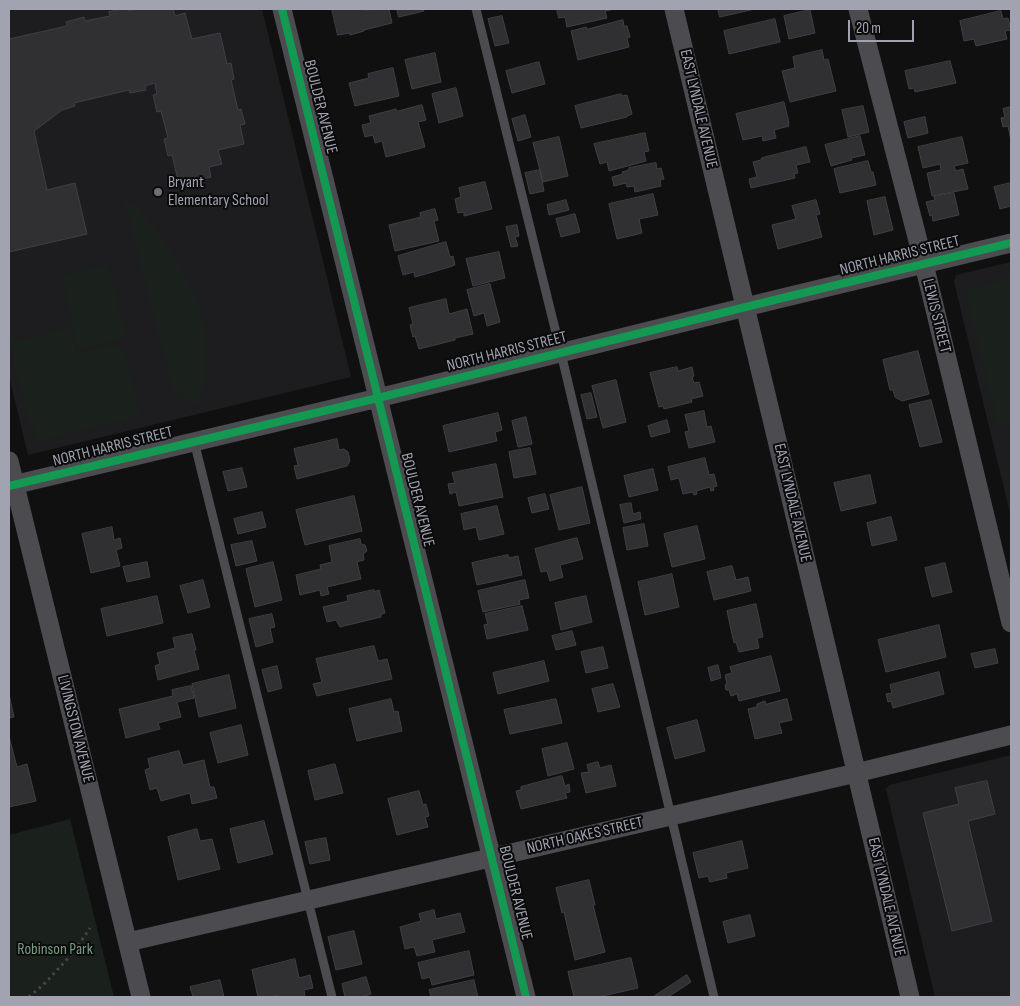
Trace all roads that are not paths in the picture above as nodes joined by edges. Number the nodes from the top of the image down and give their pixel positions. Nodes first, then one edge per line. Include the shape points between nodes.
1 (282, 9) edge
2 (476, 9) edge
3 (674, 9) edge
4 (858, 9) edge
5 (1011, 243) edge
6 (924, 264) junction
7 (745, 308) junction
8 (561, 353) junction
9 (378, 398) junction
10 (194, 441) junction
11 (9, 461) edge
12 (12, 485) edge
13 (1011, 623) edge
14 (1011, 735) edge
15 (856, 773) junction
16 (671, 816) junction
17 (492, 858) junction
18 (308, 901) junction
19 (128, 942) junction
20 (141, 997) edge
21 (332, 997) edge
22 (526, 997) edge
23 (714, 997) edge
24 (910, 997) edge

1 - 9 street, BOULDER AVENUE
2 - 8 lane
3 - 7 street, EAST LYNDALE AVENUE
4 - 6 street, LEWIS STREET
5 - 6 street, NORTH HARRIS STREET
6 - 7 street, NORTH HARRIS STREET
6 - 13 street, LEWIS STREET
7 - 8 street, NORTH HARRIS STREET
7 - 15 street, EAST LYNDALE AVENUE
8 - 9 street, NORTH HARRIS STREET
8 - 16 lane
9 - 10 street, NORTH HARRIS STREET
9 - 17 street, BOULDER AVENUE
10 - 12 street, NORTH HARRIS STREET
10 - 18 lane
11 - 12 street, LIVINGSTON AVENUE
12 - 19 street, LIVINGSTON AVENUE
14 - 15 street, NORTH OAKES STREET
15 - 16 street, NORTH OAKES STREET
15 - 24 street, EAST LYNDALE AVENUE
16 - 17 street, NORTH OAKES STREET
16 - 23 lane
17 - 18 street, NORTH OAKES STREET
17 - 22 street, BOULDER AVENUE
18 - 19 street, NORTH OAKES STREET
18 - 21 lane
19 - 20 street, LIVINGSTON AVENUE

